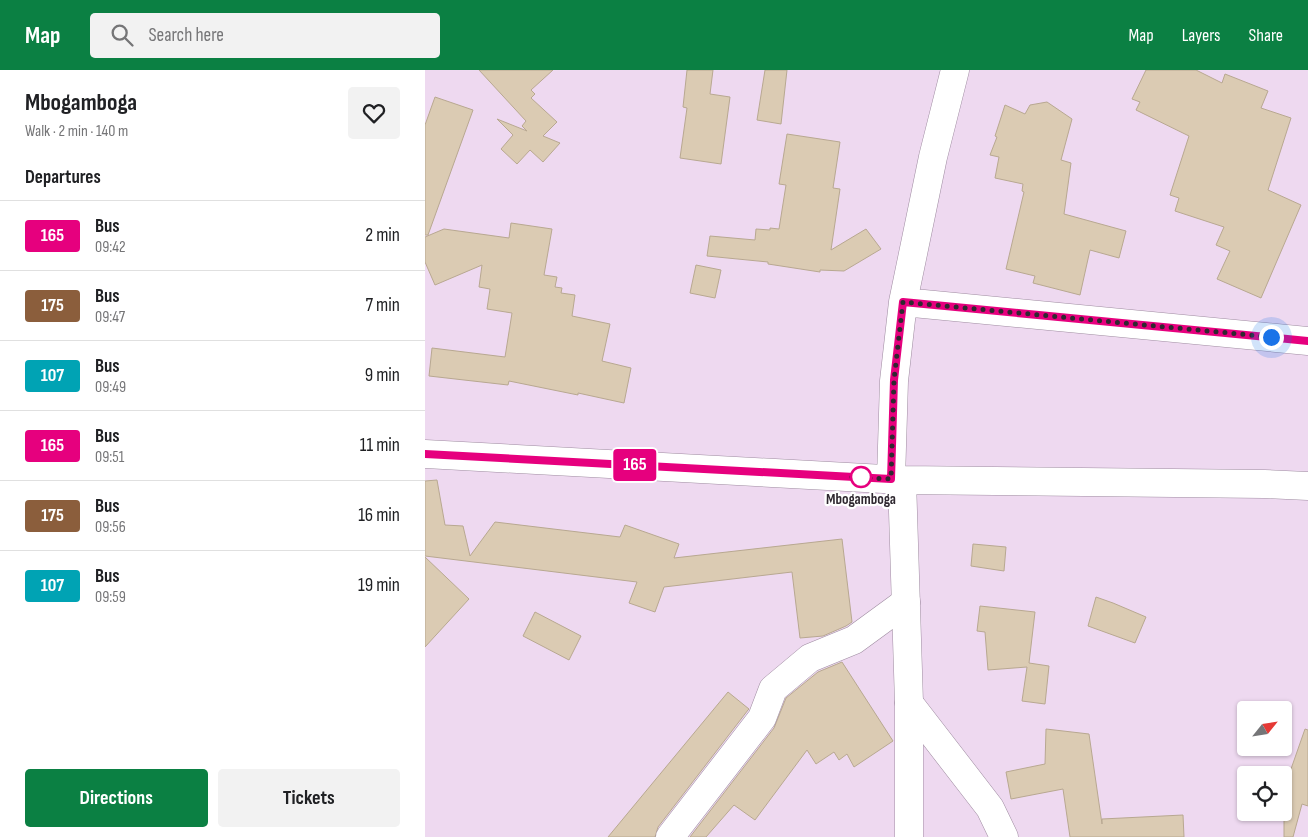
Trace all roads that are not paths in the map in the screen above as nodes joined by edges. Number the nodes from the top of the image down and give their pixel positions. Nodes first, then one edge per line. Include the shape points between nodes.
1 (955, 70) edge
2 (903, 302) junction
3 (1308, 341) edge
4 (425, 454) edge
5 (897, 479) junction
6 (1308, 486) edge
7 (906, 602) junction
8 (909, 703) junction
9 (670, 837) edge
10 (909, 837) edge
11 (1004, 837) edge

1 - 2 street
2 - 3 street
2 - 5 street via 894,380
4 - 5 street
5 - 6 street
5 - 7 street
7 - 8 street
7 - 9 street via 854,640 810,658 773,689 762,718
8 - 10 street
8 - 11 street via 990,808

